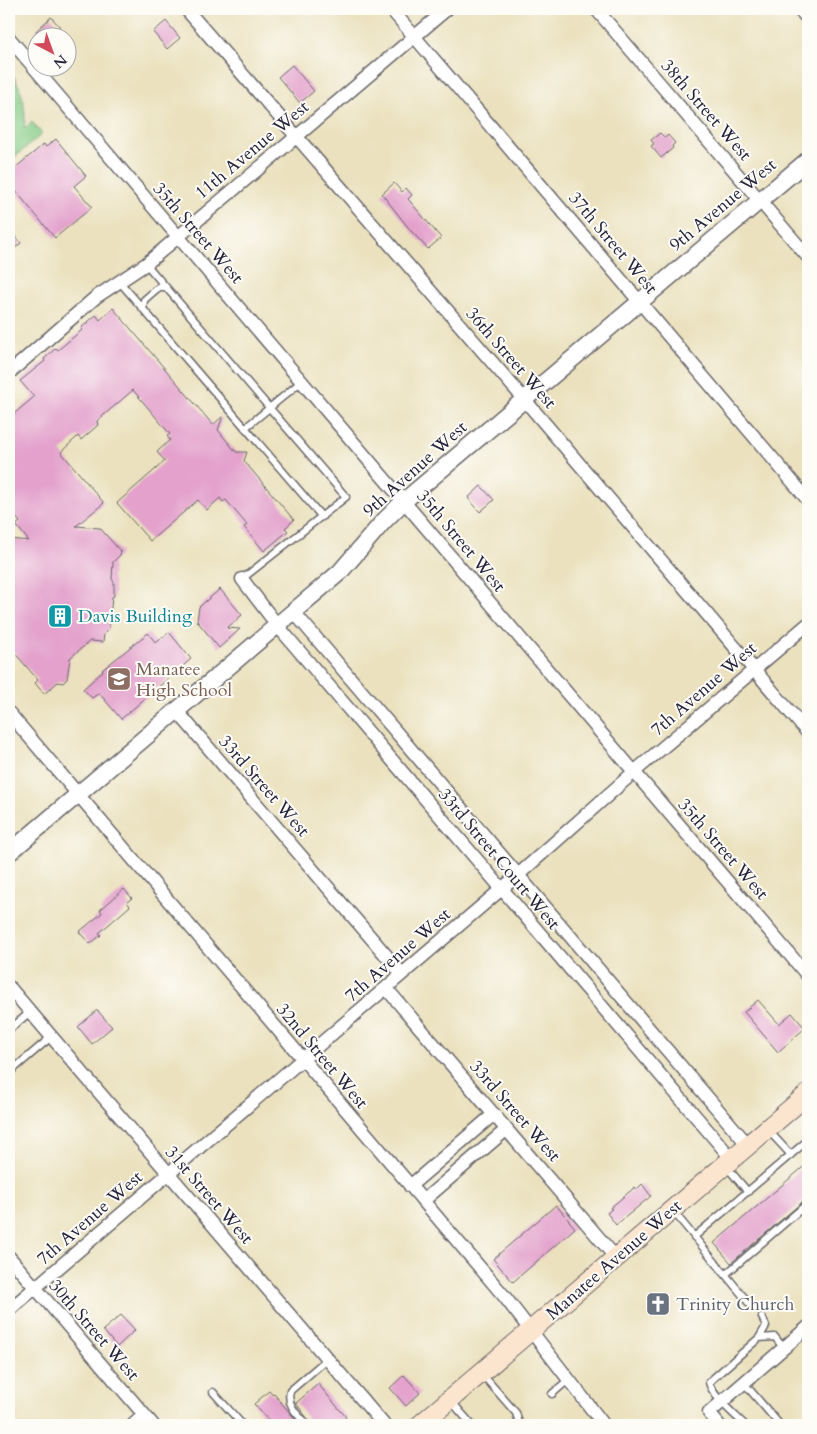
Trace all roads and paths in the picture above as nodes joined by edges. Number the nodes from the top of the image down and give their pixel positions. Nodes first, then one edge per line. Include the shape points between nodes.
1 (186, 9) edge
2 (391, 9) edge
3 (447, 9) edge
4 (596, 9) edge
5 (800, 9) edge
6 (808, 19) edge
7 (414, 36) junction
8 (9, 38) edge
9 (295, 137) junction
10 (808, 160) edge
11 (760, 201) junction
12 (178, 236) junction
13 (808, 257) edge
14 (146, 264) junction
15 (119, 281) junction
16 (166, 287) junction
17 (639, 302) junction
18 (143, 309) junction
19 (9, 373) edge
20 (302, 381) junction
21 (524, 399) junction
22 (270, 408) junction
23 (245, 428) junction
24 (808, 500) edge
25 (404, 501) junction
26 (322, 517) junction
27 (242, 580) joint
28 (294, 611) junction
29 (808, 624) edge
30 (278, 625) junction
31 (754, 669) junction
32 (177, 711) junction
33 (9, 713) edge
34 (808, 732) edge
35 (634, 772) junction
36 (78, 795) junction
37 (9, 853) edge
38 (518, 875) junction
39 (501, 889) junction
40 (402, 974) junction
41 (808, 976) edge
42 (9, 987) edge
43 (386, 988) junction
44 (30, 1012) junction
45 (9, 1030) edge
46 (51, 1036) junction
47 (302, 1059) junction
48 (9, 1073) edge
49 (808, 1094) edge
50 (494, 1114) junction
51 (507, 1129) junction
52 (768, 1129) junction
53 (808, 1140) edge
54 (748, 1145) junction
55 (791, 1155) junction
56 (728, 1162) junction
57 (168, 1174) junction
58 (410, 1186) junction
59 (748, 1192) junction
60 (423, 1201) junction
61 (808, 1203) edge
62 (672, 1210) junction
63 (694, 1237) junction
64 (9, 1257) edge
65 (616, 1258) junction
66 (726, 1274) junction
67 (35, 1288) junction
68 (753, 1308) dead end
69 (9, 1310) edge
70 (762, 1318) dead end
71 (808, 1328) edge
72 (530, 1331) junction
73 (759, 1338) junction
74 (784, 1349) junction
75 (327, 1359) junction
76 (481, 1373) junction
77 (568, 1380) junction
78 (744, 1383) junction
79 (213, 1392) dead end
80 (552, 1394) dead end
81 (450, 1400) junction
82 (722, 1402) junction
83 (149, 1420) edge
84 (520, 1422) dead end
85 (133, 1425) edge
86 (240, 1425) edge
87 (307, 1425) edge
88 (384, 1425) edge
89 (420, 1425) edge
90 (472, 1425) edge
91 (604, 1425) edge
92 (720, 1425) edge
93 (744, 1425) edge
94 (780, 1425) edge

1 - 9 street, 36th Street West
2 - 7 street, 37th Street West
3 - 7 street, 11th Avenue West
4 - 11 street, 38th Street West
5 - 6 street
7 - 9 street, 11th Avenue West
7 - 17 street, 37th Street West
8 - 12 street, 35th Street West
9 - 12 street, 11th Avenue West
9 - 21 street, 36th Street West
10 - 11 street, 9th Avenue West
11 - 13 street, 38th Street West
11 - 17 street, 9th Avenue West
12 - 14 street, 11th Avenue West
12 - 20 street, 35th Street West
14 - 15 street, 11th Avenue West
14 - 16 lane
15 - 18 lane
15 - 19 street, 11th Avenue West
16 - 18 lane via 159,287 144,300
16 - 22 lane
17 - 21 street, 9th Avenue West
17 - 24 street, 37th Street West
18 - 23 lane
20 - 22 lane
20 - 25 street, 35th Street West
21 - 25 street, 9th Avenue West
21 - 31 street, 36th Street West
22 - 23 lane
22 - 26 lane via 346,497
23 - 26 lane
25 - 28 street, 9th Avenue West via 340,572
25 - 35 street, 35th Street West
26 - 27 lane
27 - 30 street, 33rd Street Court West
28 - 30 street, 9th Avenue West
28 - 38 street, 33rd Street Court West
29 - 31 street, 7th Avenue West
30 - 32 street, 9th Avenue West
30 - 39 street, 33rd Street Court West
31 - 34 street, 36th Street West
31 - 35 street, 7th Avenue West
32 - 36 street, 9th Avenue West
32 - 40 street, 33rd Street West
33 - 36 street, 32nd Street West
35 - 38 street, 7th Avenue West
35 - 41 street, 35th Street West
36 - 37 street, 9th Avenue West
36 - 47 street, 32nd Street West
38 - 39 street, 7th Avenue West
38 - 54 street, 33rd Street Court West
39 - 40 street, 7th Avenue West
39 - 56 street, 33rd Street Court West
40 - 43 street, 7th Avenue West
42 - 44 street, 31st Street West
43 - 47 street, 7th Avenue West
43 - 50 street, 33rd Street West
44 - 45 lane
44 - 46 street, 31st Street West
46 - 48 lane
46 - 57 street, 31st Street West
47 - 57 street, 7th Avenue West
47 - 58 street, 32nd Street West
49 - 52 main road, Manatee Avenue West
50 - 51 street, 33rd Street West
50 - 58 street
51 - 60 street
51 - 65 street, 33rd Street West
52 - 54 main road, Manatee Avenue West
52 - 55 lane
53 - 55 lane
54 - 56 main road, Manatee Avenue West
55 - 59 lane
56 - 59 lane
56 - 62 main road, Manatee Avenue West
57 - 67 street, 7th Avenue West
57 - 75 street, 31st Street West
58 - 60 street, 32nd Street West
59 - 63 lane
60 - 72 street, 32nd Street West
61 - 66 lane
62 - 63 lane
62 - 65 main road, Manatee Avenue West
63 - 66 lane
64 - 67 street, 30th Street West
65 - 72 main road, Manatee Avenue West
66 - 68 lane
67 - 69 street, 7th Avenue West
67 - 83 street, 30th Street West
70 - 73 lane via 766,1326
71 - 74 street
72 - 76 main road, Manatee Avenue West
72 - 77 street, 32nd Street West
73 - 74 lane via 774,1337
73 - 82 lane via 709,1382
74 - 78 street
75 - 87 lane via 290,1391 291,1406
75 - 88 street, 31st Street West
76 - 81 main road, Manatee Avenue West
76 - 84 lane
77 - 80 lane
77 - 91 street, 32nd Street West
78 - 82 street
78 - 94 lane
79 - 86 lane
81 - 89 main road, Manatee Avenue West
81 - 90 lane
82 - 92 street via 709,1412
82 - 93 lane
83 - 85 street

